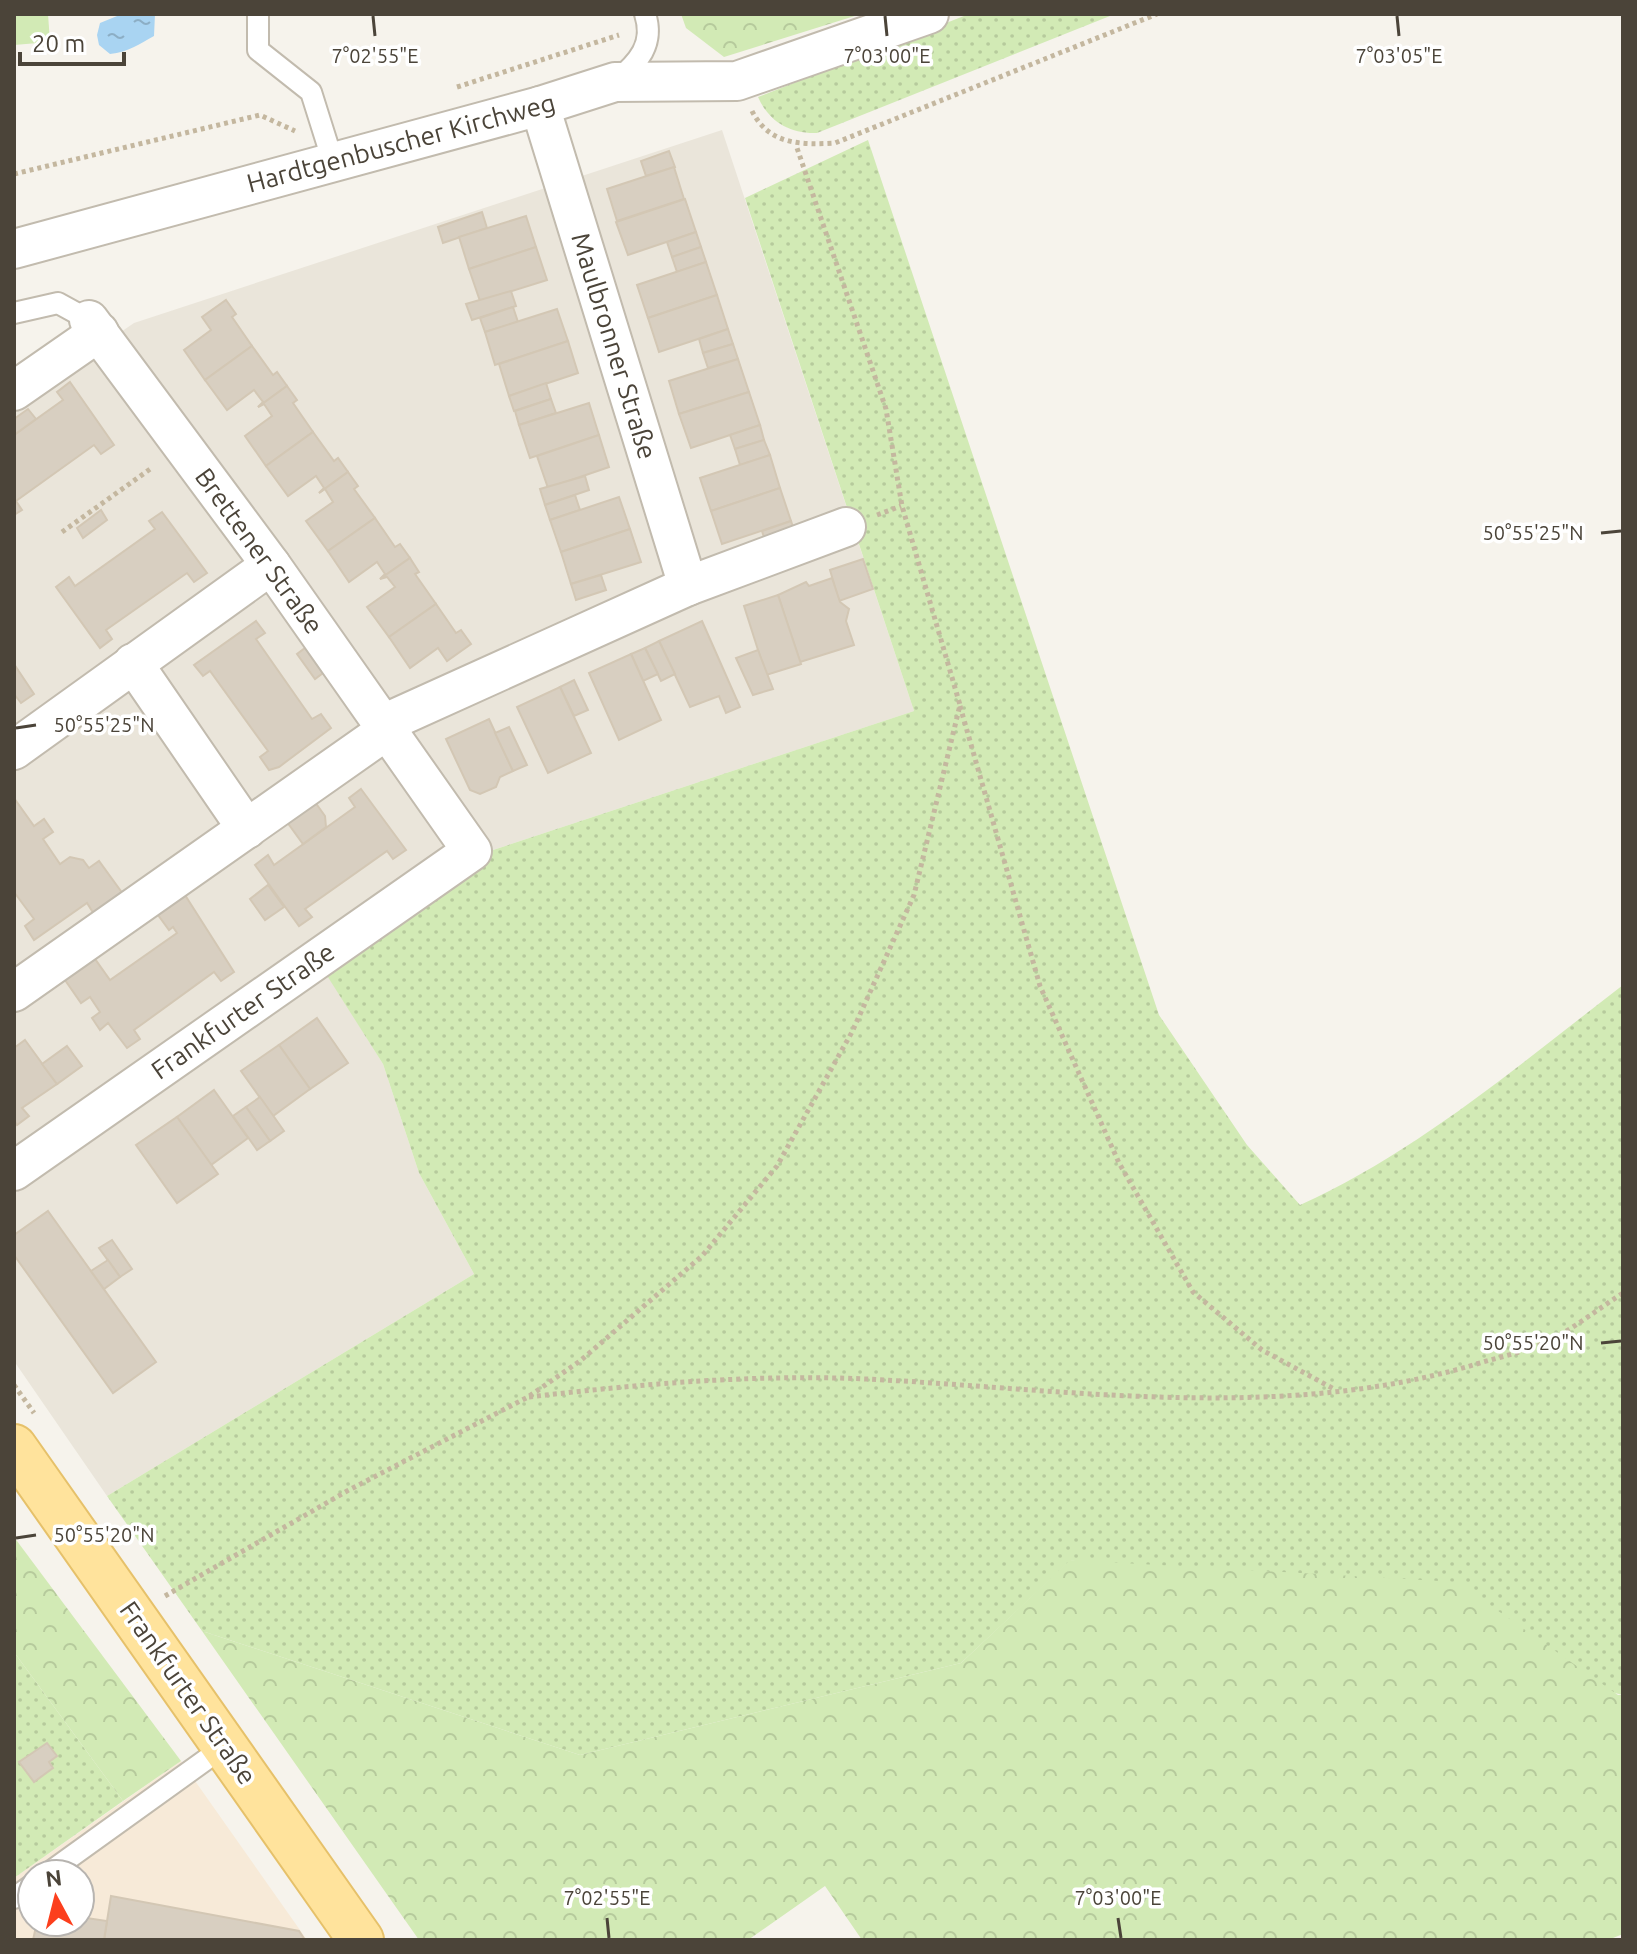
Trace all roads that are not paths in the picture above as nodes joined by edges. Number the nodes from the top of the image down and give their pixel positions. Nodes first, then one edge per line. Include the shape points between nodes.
1 (258, 14) edge
2 (645, 14) edge
3 (929, 14) edge
4 (615, 82) junction
5 (540, 106) junction
6 (333, 162) junction
7 (108, 224) junction
8 (14, 232) edge
9 (14, 249) edge
10 (14, 313) edge
11 (94, 326) junction
12 (14, 391) edge
13 (846, 527) dead end
14 (271, 565) junction
15 (688, 586) junction
16 (133, 663) junction
17 (385, 727) junction
18 (14, 750) edge
19 (247, 829) junction
20 (472, 851) joint
21 (14, 992) edge
22 (14, 1171) edge
23 (14, 1447) edge
24 (225, 1746) junction
25 (69, 1858) edge
26 (361, 1940) edge

1 - 6 lane via 258,50 311,92
2 - 4 lane, Hardtgenbuscher Kirchweg via 648,41 642,56
3 - 4 street via 737,81
4 - 5 street, Hardtgenbuscher Kirchweg
5 - 6 street, Hardtgenbuscher Kirchweg
5 - 15 street, Maulbronner Straße
6 - 7 street, Hardtgenbuscher Kirchweg
7 - 8 street, Hardtgenbuscher Kirchweg
7 - 9 street, Hardtgenbuscher Kirchweg
10 - 11 lane, Brettener Straße via 58,303
11 - 12 street
11 - 14 street, Brettener Straße
13 - 15 street
14 - 16 street
14 - 17 street, Brettener Straße
15 - 17 street
16 - 18 street
16 - 19 street
17 - 19 street
17 - 20 street, Brettener Straße
19 - 21 street
20 - 22 street, Frankfurter Straße
23 - 24 main road, Frankfurter Straße
24 - 25 lane
24 - 26 main road, Frankfurter Straße

